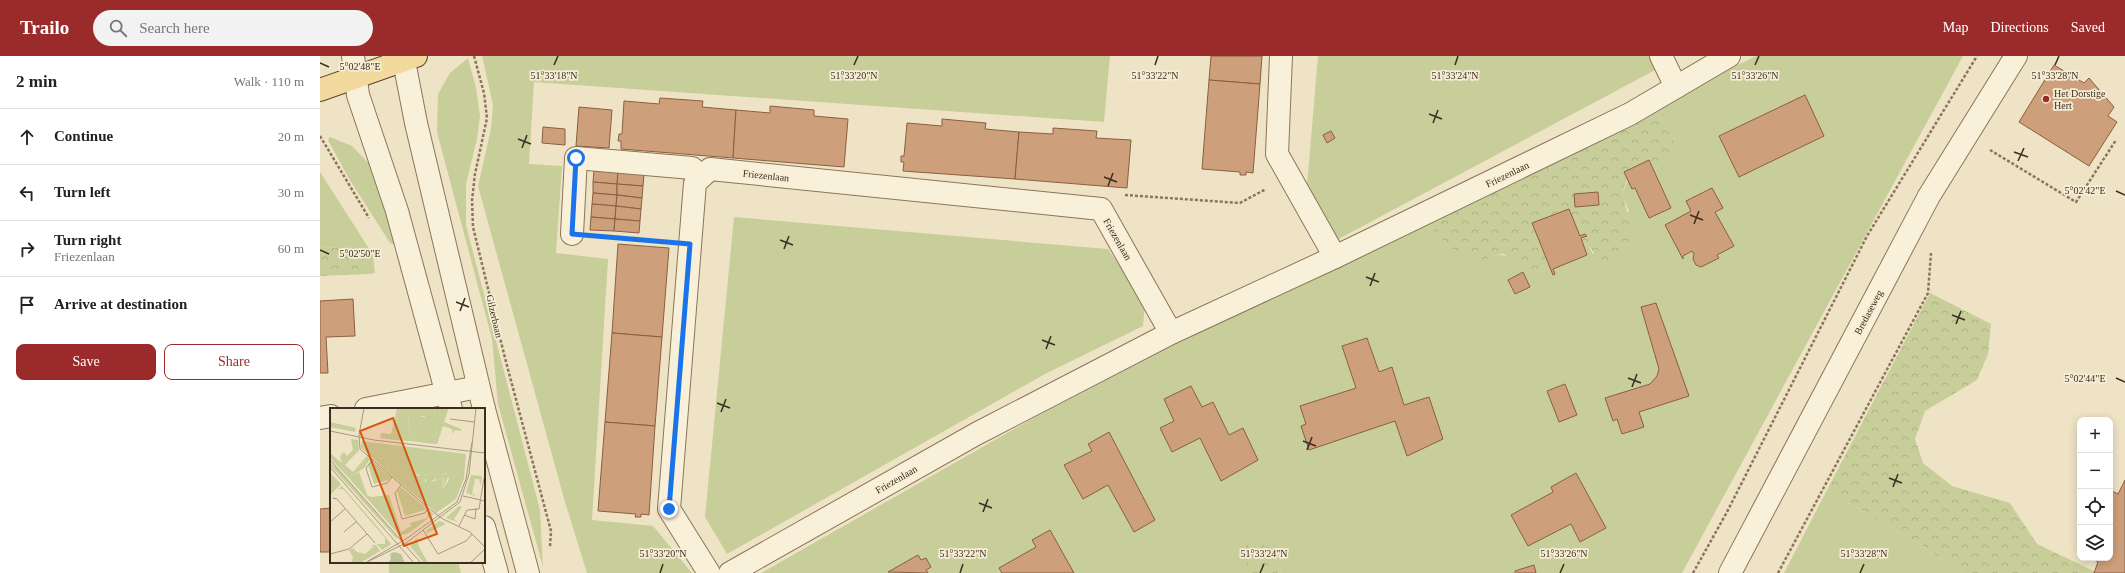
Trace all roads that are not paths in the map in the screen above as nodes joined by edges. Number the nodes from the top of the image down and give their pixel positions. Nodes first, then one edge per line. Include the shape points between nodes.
1 (1281, 56) edge
2 (1661, 56) edge
3 (1729, 56) edge
4 (2016, 56) edge
5 (408, 58) edge
6 (354, 66) edge
7 (1676, 87) junction
8 (320, 90) edge
9 (701, 177) junction
10 (572, 234) road end
11 (1335, 257) junction
12 (1171, 333) junction
13 (478, 387) junction
14 (449, 401) edge
15 (376, 408) edge
16 (484, 408) edge
17 (485, 413) edge
18 (330, 416) edge
19 (320, 418) edge
20 (485, 531) edge
21 (497, 573) edge
22 (528, 573) edge
23 (709, 573) edge
24 (730, 573) edge
25 (1730, 573) edge

1 - 11 street via 1277,154
2 - 7 street
3 - 7 street, Friezenlaan
4 - 25 street, Bredaseweg via 1929,196
5 - 6 main road
5 - 13 street via 416,123
6 - 8 main road
6 - 14 street via 358,95 397,211
7 - 11 street, Friezenlaan via 1630,114
9 - 10 street via 692,168 576,158
9 - 12 street, Friezenlaan via 710,169 1101,209
9 - 23 street via 695,184 669,509
11 - 12 street, Friezenlaan
12 - 24 street, Friezenlaan via 976,434
13 - 14 street
13 - 16 street
14 - 15 street
17 - 22 street
18 - 19 street
20 - 21 street

